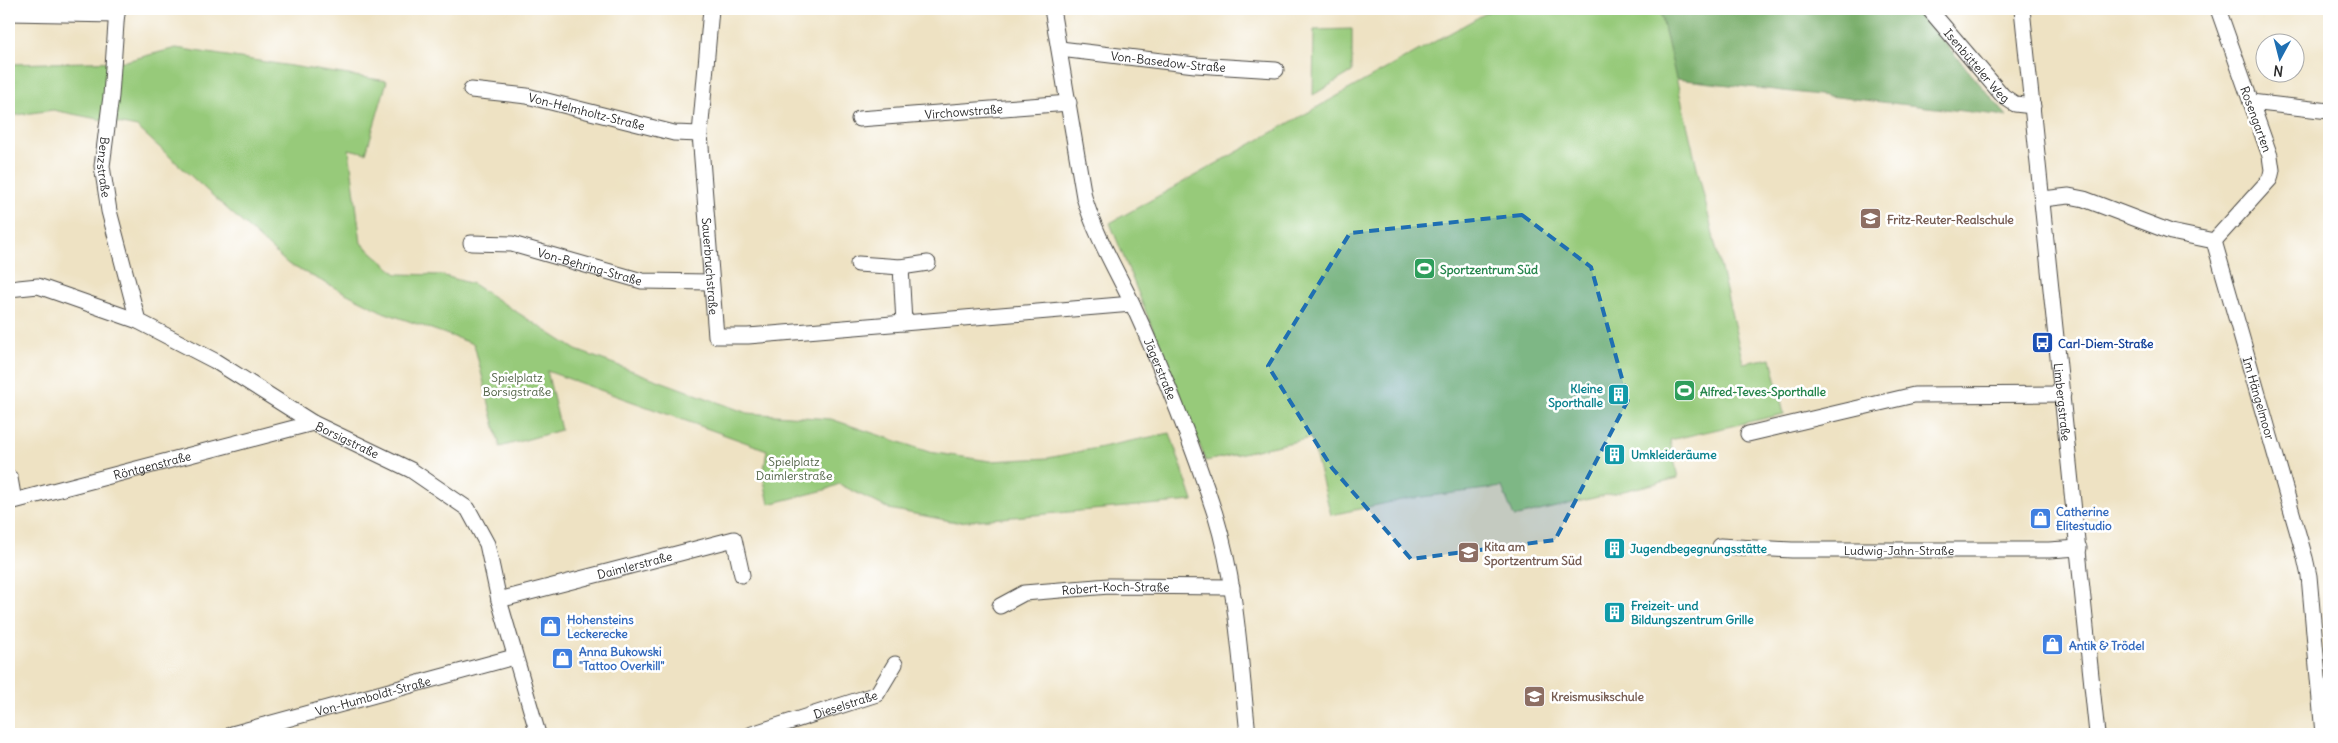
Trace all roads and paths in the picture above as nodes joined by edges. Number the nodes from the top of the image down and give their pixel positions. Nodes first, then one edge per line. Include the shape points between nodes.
1 (711, 9) edge
2 (1052, 9) edge
3 (1930, 9) edge
4 (2022, 9) edge
5 (2218, 9) edge
6 (117, 12) edge
7 (9, 14) edge
8 (1060, 49) junction
9 (1276, 70) dead end
10 (471, 90) dead end
11 (2251, 102) junction
12 (1068, 103) junction
13 (2033, 106) junction
14 (2329, 111) edge
15 (859, 119) dead end
16 (700, 134) junction
17 (2043, 199) junction
18 (2214, 241) junction
19 (471, 243) dead end
20 (928, 263) dead end
21 (858, 264) dead end
22 (901, 267) junction
23 (711, 282) junction
24 (9, 289) edge
25 (1132, 304) junction
26 (138, 322) junction
27 (904, 323) junction
28 (2063, 394) junction
29 (313, 423) junction
30 (1748, 434) dead end
31 (10, 478) edge
32 (1720, 546) dead end
33 (2079, 548) junction
34 (742, 575) dead end
35 (1232, 588) junction
36 (498, 600) junction
37 (1000, 606) dead end
38 (514, 657) junction
39 (895, 664) dead end
40 (232, 734) edge
41 (538, 734) edge
42 (752, 734) edge
43 (1248, 734) edge
44 (2097, 734) edge
45 (2323, 734) edge

1 - 16 street, Sauerbruchstraße
2 - 8 street, Jägerstraße
3 - 13 street, Isenbütteler Weg via 2003,96 2015,104
4 - 13 street, Limbergstraße
5 - 11 street, Rosengarten
6 - 7 street
6 - 26 street, Benzstraße via 102,166 109,211
8 - 9 street, Von-Basedow-Straße via 1195,65
8 - 12 street, Jägerstraße
10 - 16 street, Von-Helmholtz-Straße via 527,96 674,133
11 - 14 street
11 - 18 street, Rosengarten via 2270,156 2270,180
12 - 15 street, Virchowstraße
12 - 25 street, Jägerstraße via 1091,221
13 - 17 street, Limbergstraße
16 - 23 street, Sauerbruchstraße
17 - 18 street via 2069,196 2084,199 2171,232
17 - 28 street, Limbergstraße
18 - 45 street, Im Hängelmoor via 2305,558
19 - 23 street, Von-Behring-Straße via 512,244 642,281
20 - 22 street
21 - 22 street
22 - 27 street
23 - 27 street, Sauerbruchstraße via 716,336 758,336
24 - 26 street, Borsigstraße via 38,286
25 - 27 street, Sauerbruchstraße
25 - 35 street, Jägerstraße via 1204,483
26 - 29 street, Borsigstraße via 215,361
28 - 30 street via 1914,396
28 - 33 street, Limbergstraße
29 - 31 street, Röntgenstraße via 14,501
29 - 36 street, Borsigstraße via 411,470 468,509 487,544
32 - 33 street, Ludwig-Jahn-Straße via 1792,550
33 - 44 street, Limbergstraße
34 - 36 street, Daimlerstraße via 734,539
35 - 37 street, Robert-Koch-Straße via 1109,586 1024,593
35 - 43 street, Jägerstraße
36 - 38 street, Borsigstraße
38 - 40 street, Von-Humboldt-Straße
38 - 41 street, Borsigstraße
39 - 42 street, Dieselstraße via 877,694

